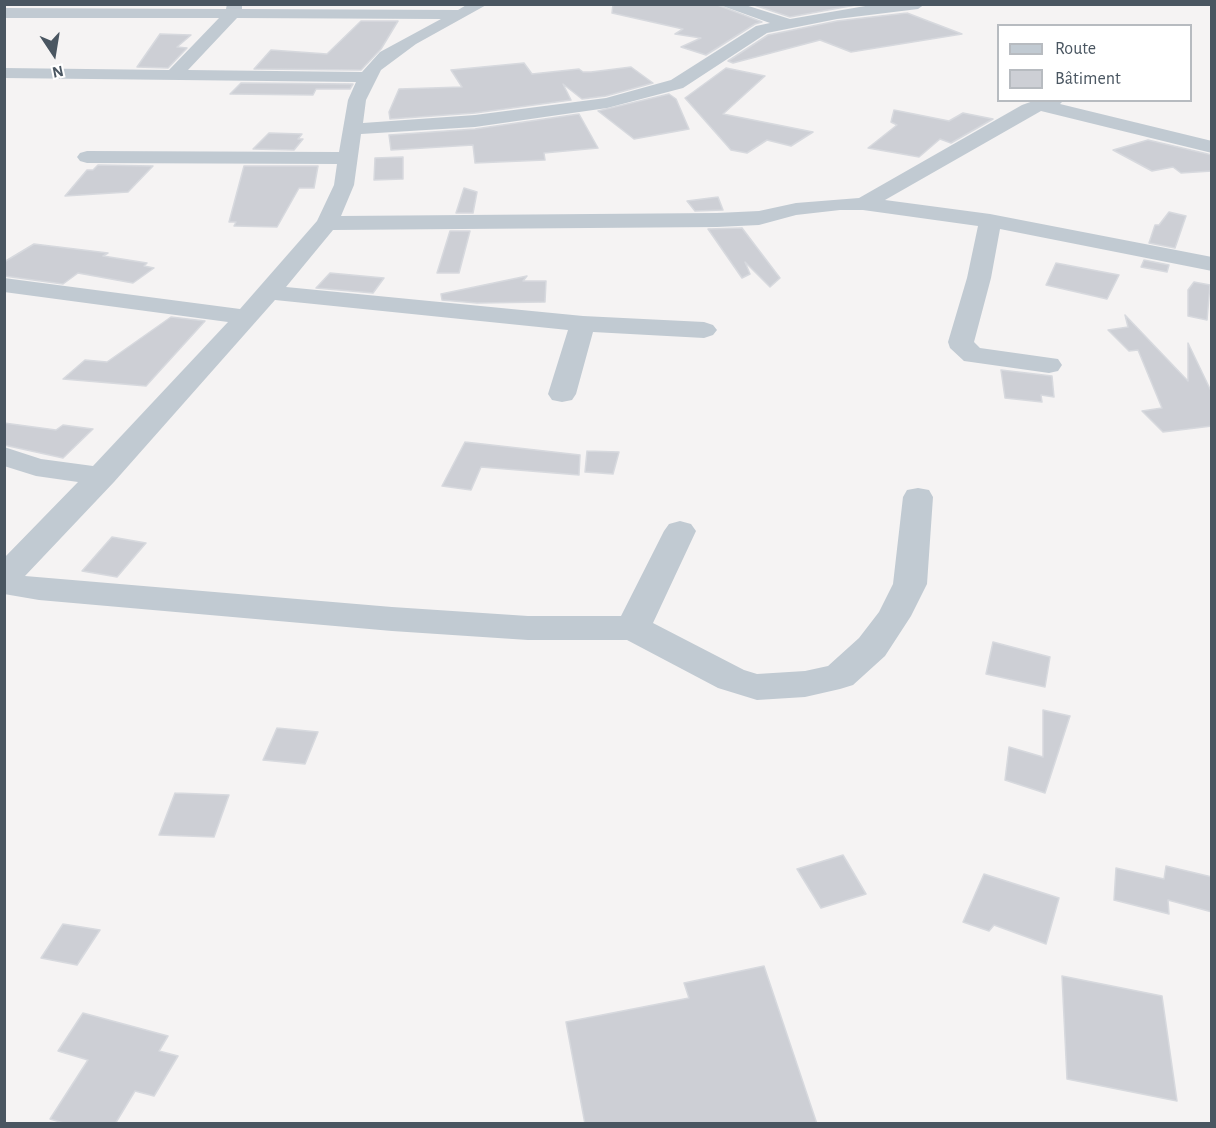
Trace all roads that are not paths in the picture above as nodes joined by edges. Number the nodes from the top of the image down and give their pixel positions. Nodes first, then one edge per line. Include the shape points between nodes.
1 (724, 4) edge
2 (918, 4) edge
3 (140, 9) edge
4 (234, 9) edge
5 (473, 9) edge
6 (4, 13) edge
7 (787, 23) junction
8 (4, 73) edge
9 (174, 74) junction
10 (367, 77) junction
11 (1048, 103) edge
12 (353, 129) junction
13 (1212, 147) edge
14 (87, 157) dead end
15 (348, 158) junction
16 (863, 204) junction
17 (990, 221) junction
18 (327, 223) junction
19 (1212, 264) edge
20 (4, 285) edge
21 (267, 292) junction
22 (246, 317) junction
23 (583, 324) junction
24 (704, 330) dead end
25 (1049, 365) dead end
26 (562, 394) dead end
27 (4, 456) edge
28 (103, 476) junction
29 (918, 497) dead end
30 (680, 531) dead end
31 (4, 580) edge
32 (633, 628) junction

1 - 7 street
2 - 7 street
3 - 4 street
3 - 6 street
4 - 5 street
4 - 9 street
5 - 10 street via 398,48
7 - 12 street via 752,33 677,84 646,94 475,121
8 - 9 street
9 - 10 street
10 - 12 street via 357,100
11 - 13 street
11 - 16 street via 1029,109
12 - 15 street
14 - 15 street
15 - 18 street via 340,197
16 - 17 street
16 - 18 street via 717,220
17 - 19 street
17 - 25 street via 961,342 963,348 973,355
18 - 21 street
20 - 22 street
21 - 22 street
21 - 23 street
22 - 28 street
23 - 24 street
23 - 26 street
27 - 28 street via 36,467
28 - 31 street
29 - 32 street via 910,584 872,647 840,676 805,684 757,687 731,679
30 - 32 street
31 - 32 street via 39,589 392,619 540,628

